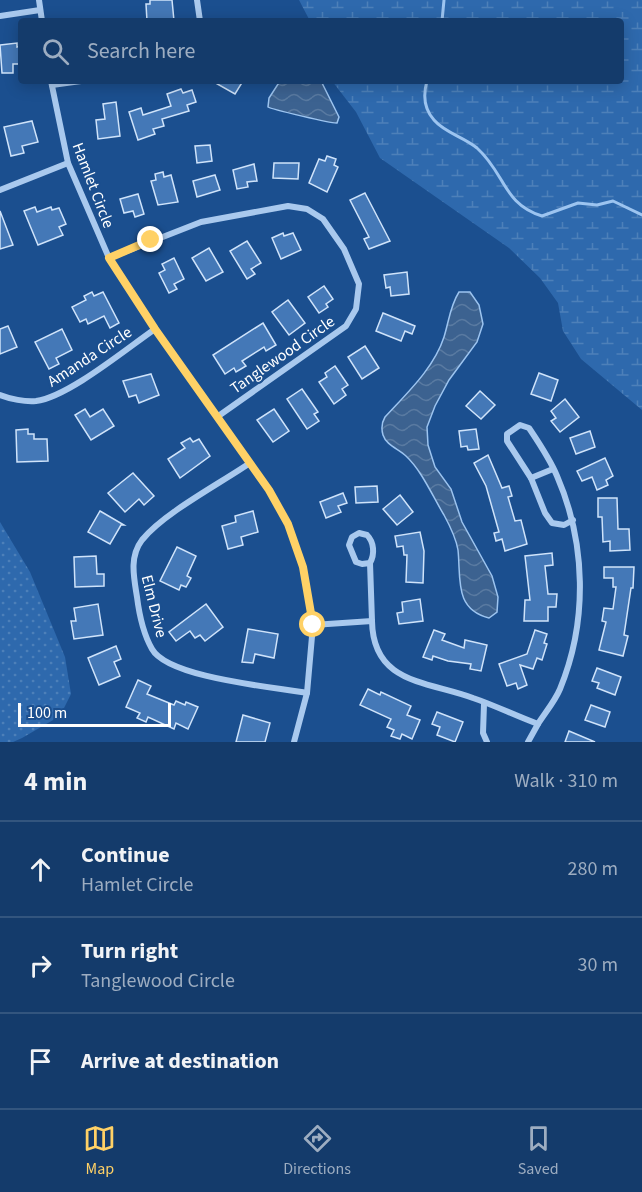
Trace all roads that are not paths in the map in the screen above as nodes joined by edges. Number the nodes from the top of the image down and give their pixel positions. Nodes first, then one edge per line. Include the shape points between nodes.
1 (39, 0) edge
2 (196, 0) edge
3 (40, 10) junction
4 (0, 16) edge
5 (41, 18) edge
6 (199, 18) edge
7 (52, 84) edge
8 (68, 163) junction
9 (0, 190) edge
10 (109, 258) junction
11 (155, 329) junction
12 (0, 395) edge
13 (217, 417) junction
14 (250, 463) junction
15 (553, 469) junction
16 (531, 478) junction
17 (573, 520) junction
18 (370, 562) junction
19 (372, 621) junction
20 (313, 625) junction
21 (307, 693) junction
22 (484, 704) junction
23 (538, 724) junction
24 (294, 742) edge
25 (487, 742) edge
26 (528, 742) edge

1 - 3 street
2 - 6 street
3 - 4 street
3 - 5 street
7 - 8 street, Hamlet Circle
8 - 9 street
8 - 10 street, Hamlet Circle
10 - 11 street, Hamlet Circle
10 - 13 street, Tanglewood Circle via 201,222 288,206 307,209 323,219 344,249 359,284 356,309 346,326
11 - 12 street, Amanda Circle via 58,395 35,401
11 - 13 street, Hamlet Circle
13 - 14 street, Hamlet Circle
14 - 20 street, Hamlet Circle via 288,524 303,567
14 - 21 street, Elm Drive via 165,520 141,541 132,565 138,609 152,651 169,665 190,673
15 - 16 street
15 - 16 street via 530,428 520,425 507,434 507,441
15 - 17 street
16 - 17 street via 552,523 564,525
17 - 23 street via 581,575 578,630 559,690
18 - 18 street via 372,540 359,533 352,537 351,553 356,562
18 - 19 street
19 - 20 street
19 - 22 street via 372,642 385,663 401,676
20 - 21 street, Hamlet Circle
21 - 24 street, Hamlet Circle
22 - 23 street
22 - 25 street via 483,733
23 - 26 street

